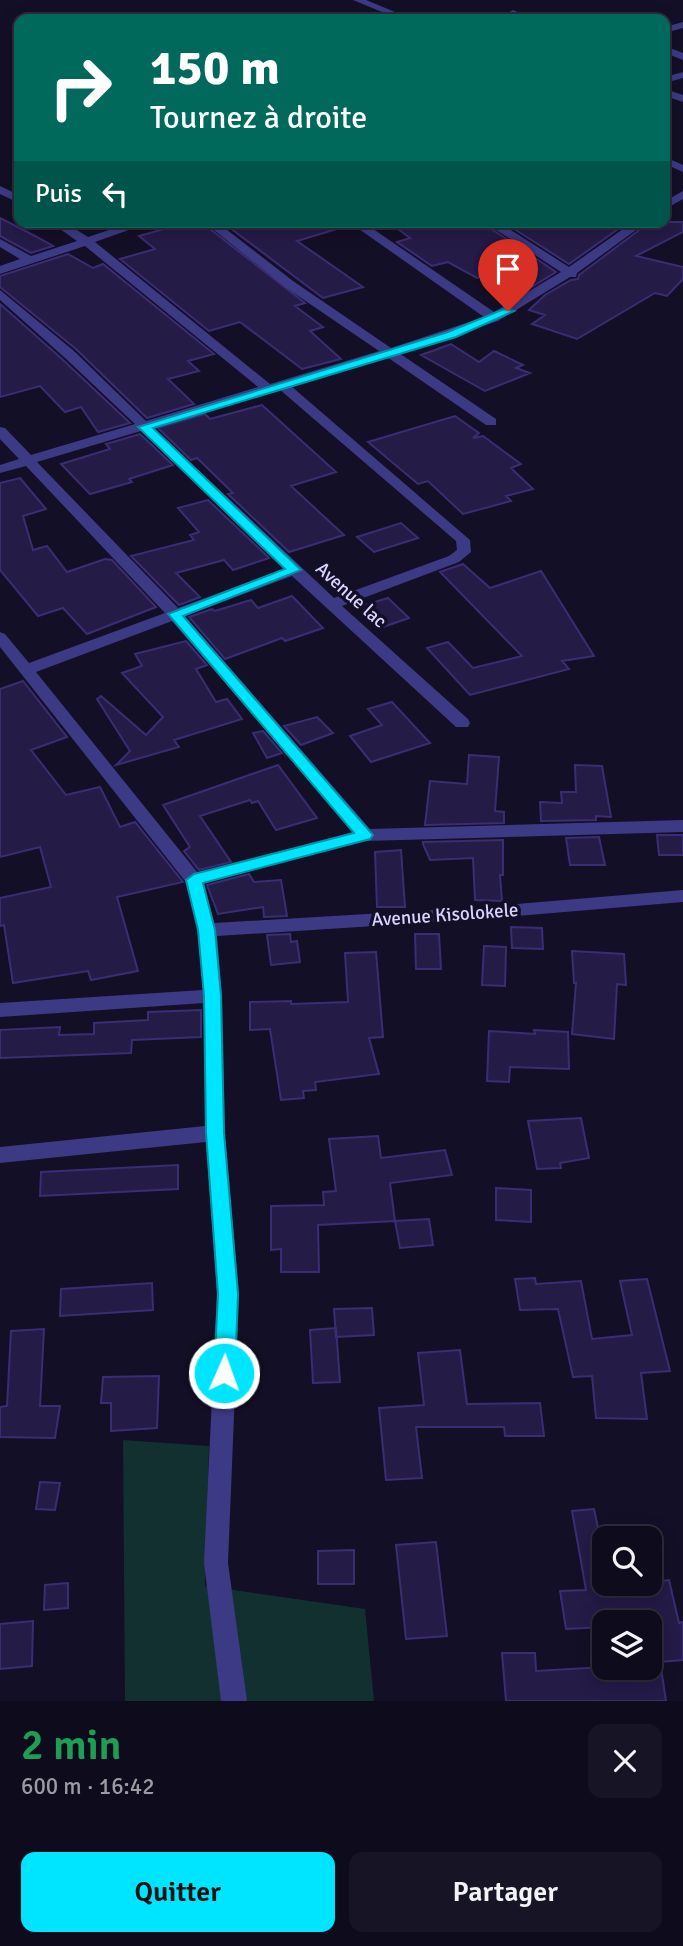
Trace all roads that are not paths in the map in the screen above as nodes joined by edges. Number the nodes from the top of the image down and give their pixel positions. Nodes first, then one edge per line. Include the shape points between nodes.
1 (358, 0) edge
2 (394, 14) edge
3 (65, 228) edge
4 (129, 228) edge
5 (218, 228) edge
6 (364, 228) edge
7 (499, 228) edge
8 (632, 228) edge
9 (0, 242) edge
10 (89, 243) junction
11 (29, 260) junction
12 (0, 270) edge
13 (572, 274) junction
14 (0, 294) edge
15 (494, 318) junction
16 (391, 353) junction
17 (275, 387) junction
18 (491, 422) dead end
19 (144, 427) junction
20 (0, 430) edge
21 (27, 461) junction
22 (0, 469) edge
23 (294, 570) junction
24 (332, 604) junction
25 (175, 614) junction
26 (2, 643) edge
27 (26, 670) junction
28 (462, 723) dead end
29 (683, 827) edge
30 (365, 835) junction
31 (194, 880) junction
32 (683, 896) edge
33 (207, 930) junction
34 (213, 996) junction
35 (0, 1010) edge
36 (215, 1133) junction
37 (0, 1155) edge
38 (234, 1701) edge

1 - 2 street
3 - 10 street
4 - 10 street
5 - 16 street via 289,284
6 - 15 street
7 - 13 street
8 - 13 street
9 - 11 street
10 - 11 street
10 - 17 street
11 - 12 street
13 - 15 street
14 - 19 street, Avenue lac
15 - 16 street
16 - 17 street
16 - 18 street
17 - 19 street
17 - 24 street via 463,540 465,547 454,559
19 - 21 street
19 - 23 street, Avenue lac
20 - 21 street
21 - 22 street
21 - 25 street
23 - 24 street, Avenue lac
23 - 25 street
24 - 28 street, Avenue lac
25 - 27 street
25 - 30 street
26 - 27 street
27 - 31 street
29 - 30 street
30 - 31 street
31 - 33 street
32 - 33 street, Avenue Kisolokele
33 - 34 street
34 - 35 street
34 - 36 street
36 - 37 street
36 - 38 street via 228,1294 216,1563

